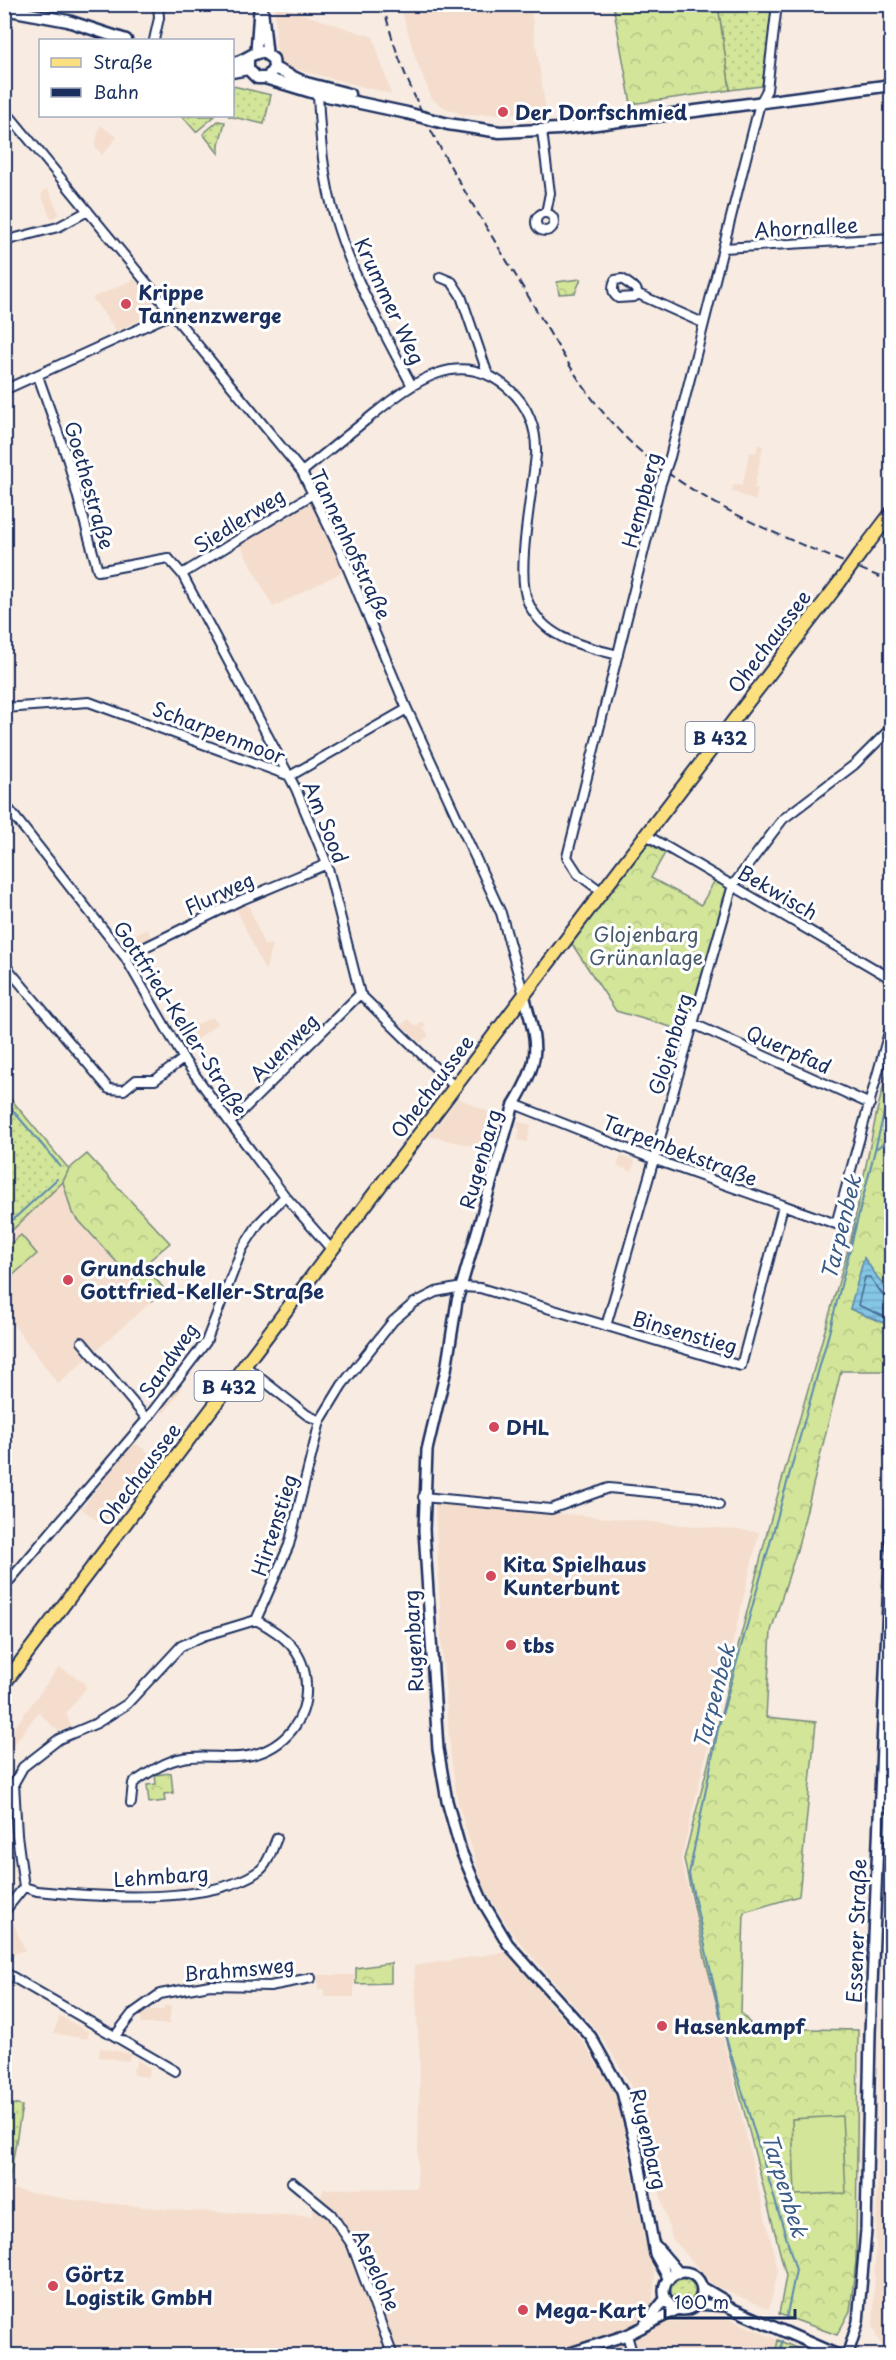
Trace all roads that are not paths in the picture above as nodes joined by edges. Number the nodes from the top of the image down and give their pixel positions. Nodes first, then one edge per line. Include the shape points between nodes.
1 (158, 4) edge
2 (260, 4) edge
3 (777, 4) edge
4 (6, 8) edge
5 (123, 39) edge
6 (154, 39) edge
7 (255, 58) junction
8 (234, 63) edge
9 (274, 68) junction
10 (234, 71) edge
11 (265, 78) junction
12 (891, 85) edge
13 (318, 94) junction
14 (760, 104) junction
15 (383, 106) junction
16 (4, 109) edge
17 (542, 131) junction
18 (88, 211) junction
19 (546, 213) dead end
20 (891, 238) edge
21 (4, 241) edge
22 (723, 248) junction
23 (440, 277) dead end
24 (638, 294) dead end
25 (174, 313) junction
26 (703, 323) junction
27 (488, 375) junction
28 (38, 376) junction
29 (411, 384) junction
30 (4, 390) edge
31 (302, 472) junction
32 (313, 494) junction
33 (891, 512) edge
34 (168, 558) joint
35 (182, 574) junction
36 (618, 656) junction
37 (4, 708) edge
38 (407, 709) junction
39 (891, 727) edge
40 (290, 776) junction
41 (4, 803) edge
42 (646, 835) junction
43 (327, 864) junction
44 (733, 885) junction
45 (602, 892) junction
46 (125, 957) junction
47 (4, 964) edge
48 (891, 979) edge
49 (360, 994) junction
50 (524, 995) junction
51 (891, 1022) edge
52 (694, 1024) junction
53 (183, 1059) junction
54 (456, 1088) junction
55 (514, 1104) junction
56 (870, 1104) junction
57 (230, 1123) junction
58 (653, 1159) junction
59 (285, 1196) junction
60 (783, 1206) junction
61 (332, 1250) junction
62 (462, 1287) junction
63 (606, 1326) junction
64 (82, 1342) dead end
65 (245, 1366) junction
66 (147, 1419) junction
67 (320, 1421) junction
68 (423, 1497) junction
69 (719, 1505) dead end
70 (891, 1507) edge
71 (4, 1587) edge
72 (256, 1620) junction
73 (889, 1629) edge
74 (4, 1684) edge
75 (131, 1803) dead end
76 (277, 1838) dead end
77 (24, 1887) junction
78 (4, 1912) edge
79 (4, 1972) edge
80 (311, 1978) dead end
81 (115, 2036) junction
82 (175, 2071) dead end
83 (292, 2182) dead end
84 (656, 2245) junction
85 (679, 2273) junction
86 (669, 2279) junction
87 (702, 2287) junction
88 (666, 2298) junction
89 (697, 2304) junction
90 (726, 2306) junction
91 (678, 2309) junction
92 (643, 2326) junction
93 (627, 2335) junction
94 (393, 2355) edge
95 (561, 2355) edge
96 (633, 2355) edge
97 (840, 2355) edge
98 (847, 2355) edge

1 - 6 street
2 - 7 street
3 - 14 street, Hempberg via 767,90
4 - 5 main road via 68,21
7 - 8 main road
7 - 9 main road via 273,59
7 - 10 main road
7 - 11 main road via 253,76
9 - 11 main road
9 - 15 main road via 286,76
11 - 13 main road
12 - 14 main road
13 - 15 main road
13 - 29 street, Krummer Weg via 325,171 336,221 370,306
14 - 17 main road
14 - 22 street, Hempberg
15 - 17 main road, bridge via 489,131
16 - 18 street, Tannenhofstraße
17 - 19 street via 550,193
18 - 21 street via 58,227
18 - 25 street, Tannenhofstraße
20 - 22 street, Ahornallee
22 - 26 street, Hempberg
23 - 27 street via 457,289
24 - 26 street
25 - 28 street
25 - 31 street, Tannenhofstraße
26 - 36 street, Hempberg, bridge
27 - 29 street via 445,371
27 - 36 street via 526,409 536,441 524,572 527,601 556,635
28 - 30 street
28 - 34 street, Goethestraße via 75,484 98,571
29 - 31 street, Krummer Weg
31 - 32 street, Tannenhofstraße
32 - 35 street, Siedlerweg
32 - 38 street, Tannenhofstraße
33 - 42 main road, Ohechaussee / B 432, bridge
34 - 35 street, Am Sood
35 - 40 street, Am Sood
36 - 45 street, Hempberg via 567,857 578,874
37 - 40 street, Scharpenmoor via 89,702
38 - 40 street, Scharpenmoor
38 - 50 street, Tannenhofstraße via 501,913
39 - 44 street, Glojenbarg via 854,765 783,819
40 - 43 street, Am Sood
41 - 46 street, Gottfried-Keller-Straße
42 - 44 street, Bekwisch
42 - 45 main road, Ohechaussee / B 432
43 - 46 street, Flurweg via 239,901
43 - 49 street, Am Sood
44 - 48 street, Bekwisch
44 - 52 street, Glojenbarg
45 - 50 main road, Ohechaussee / B 432
46 - 53 street, Gottfried-Keller-Straße
47 - 53 street via 109,1089 124,1090 136,1080 155,1080
49 - 54 street
49 - 57 street, Auenweg
50 - 54 main road, Ohechaussee / B 432
50 - 55 street, Rugenbarg via 537,1046 531,1074
51 - 56 street
52 - 56 street, Querpfad
52 - 58 street, Glojenbarg via 688,1033
53 - 57 street, Gottfried-Keller-Straße
54 - 61 main road, Ohechaussee / B 432
55 - 58 street, Tarpenbekstraße
55 - 62 street, Rugenbarg
56 - 60 street, Tarpenbekstraße via 836,1224
57 - 59 street, Gottfried-Keller-Straße
58 - 60 street, Tarpenbekstraße
58 - 63 street, Glojenbarg
59 - 61 street, Gottfried-Keller-Straße
59 - 66 street, Sandweg via 259,1222 242,1250 206,1342
60 - 63 street, Binsenstieg via 741,1366
61 - 65 main road, Ohechaussee / B 432
62 - 63 street, Binsenstieg via 480,1288
62 - 67 street, Hirtenstieg via 425,1298 393,1321 342,1385
62 - 68 street, Rugenbarg via 428,1446
64 - 66 street, Sandweg
65 - 67 street
65 - 74 main road, Ohechaussee / B 432
66 - 71 street, Sandweg
67 - 72 street, Hirtenstieg via 289,1545
68 - 69 street via 551,1509 609,1488 700,1497
68 - 84 street, Rugenbarg via 438,1749 460,1851 508,1944 591,2037 622,2092
70 - 73 street, Essener Straße
72 - 75 street via 282,1634 295,1647 305,1668 305,1697 301,1717 292,1733 251,1756 183,1758 159,1767 133,1783
72 - 77 street via 181,1646 127,1704 97,1723 59,1738 23,1767 14,1783
73 - 98 street, Essener Straße via 870,2033 866,2230 858,2322
76 - 77 street, Lehmbarg via 261,1869 223,1887 124,1897
77 - 78 street
79 - 81 street
80 - 81 street, Brahmsweg via 285,1985 210,1985 160,1994 132,2014
81 - 82 street
83 - 94 street, Aspelohe via 331,2214 352,2245
84 - 85 street, Rugenbarg
84 - 86 street, Rugenbarg via 655,2254
85 - 86 street
85 - 87 street, Rugenbarg via 692,2275
86 - 88 street
87 - 89 street
87 - 90 street, Rugenbarg
88 - 91 street
88 - 92 street
89 - 90 street, Rugenbarg
89 - 91 street, Rugenbarg
90 - 97 street, Rugenbarg
91 - 92 street, Rugenbarg
92 - 93 street, Rugenbarg
93 - 95 street, Rugenbarg
93 - 96 street

